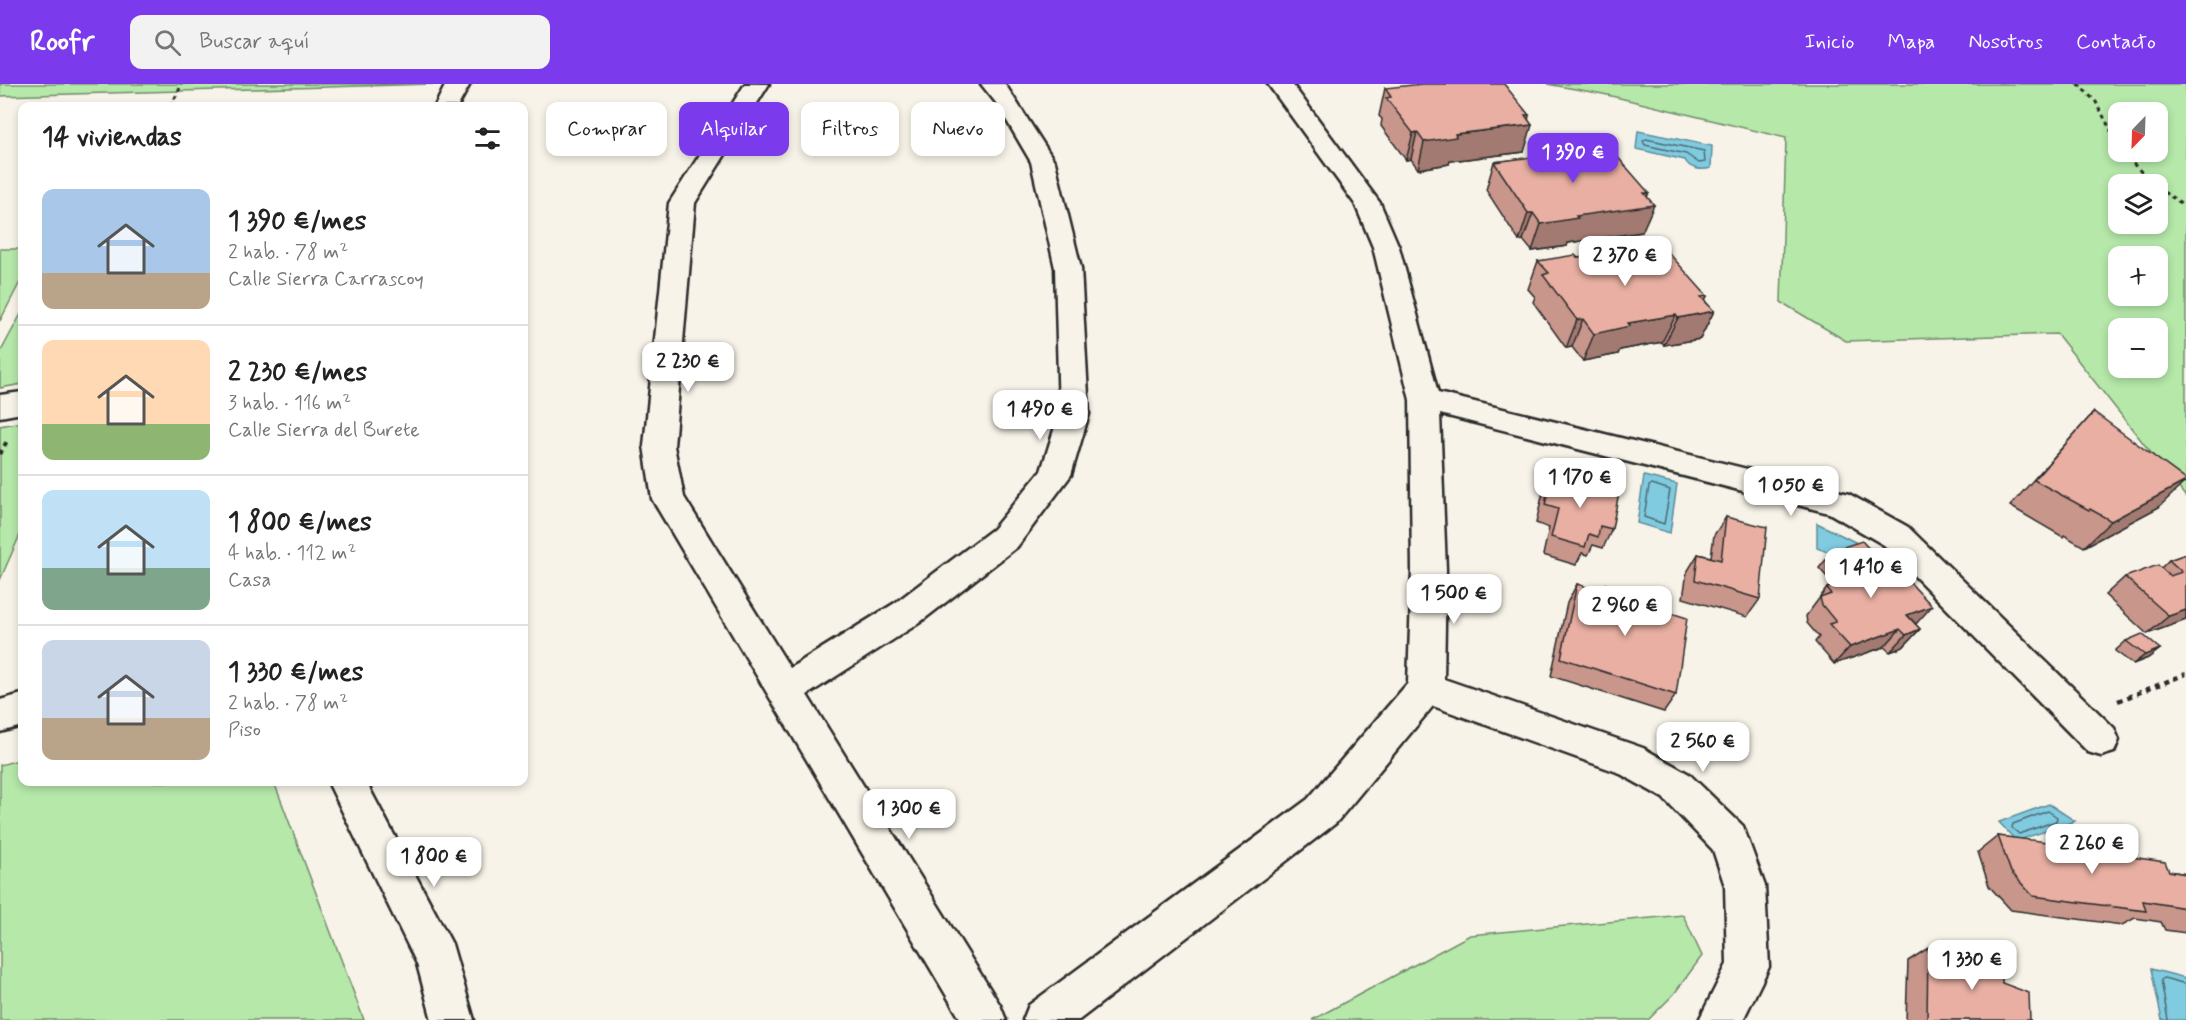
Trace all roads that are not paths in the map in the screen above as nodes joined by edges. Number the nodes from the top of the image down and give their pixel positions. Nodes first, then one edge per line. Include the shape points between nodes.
1 (458, 84) edge
2 (757, 84) edge
3 (993, 84) edge
4 (1280, 84) edge
5 (449, 102) edge
6 (1425, 400) junction
7 (18, 404) edge
8 (0, 406) edge
9 (1426, 688) junction
10 (784, 690) junction
11 (18, 711) edge
12 (0, 716) edge
13 (2101, 740) dead end
14 (349, 786) edge
15 (453, 1020) edge
16 (984, 1020) edge
17 (1044, 1020) edge
18 (1720, 1020) edge

1 - 5 street
2 - 10 street via 682,203 659,446 668,500
3 - 10 street via 1043,162 1068,268 1074,414 1055,476 1005,538 907,613
4 - 6 street via 1367,202 1386,247
6 - 9 street via 1429,570
6 - 13 street via 1838,503 1896,536
7 - 8 street
9 - 17 street via 1322,812
9 - 18 street via 1630,760 1676,786 1729,839 1744,886 1748,967
10 - 16 street
11 - 12 street
14 - 15 street via 436,959

